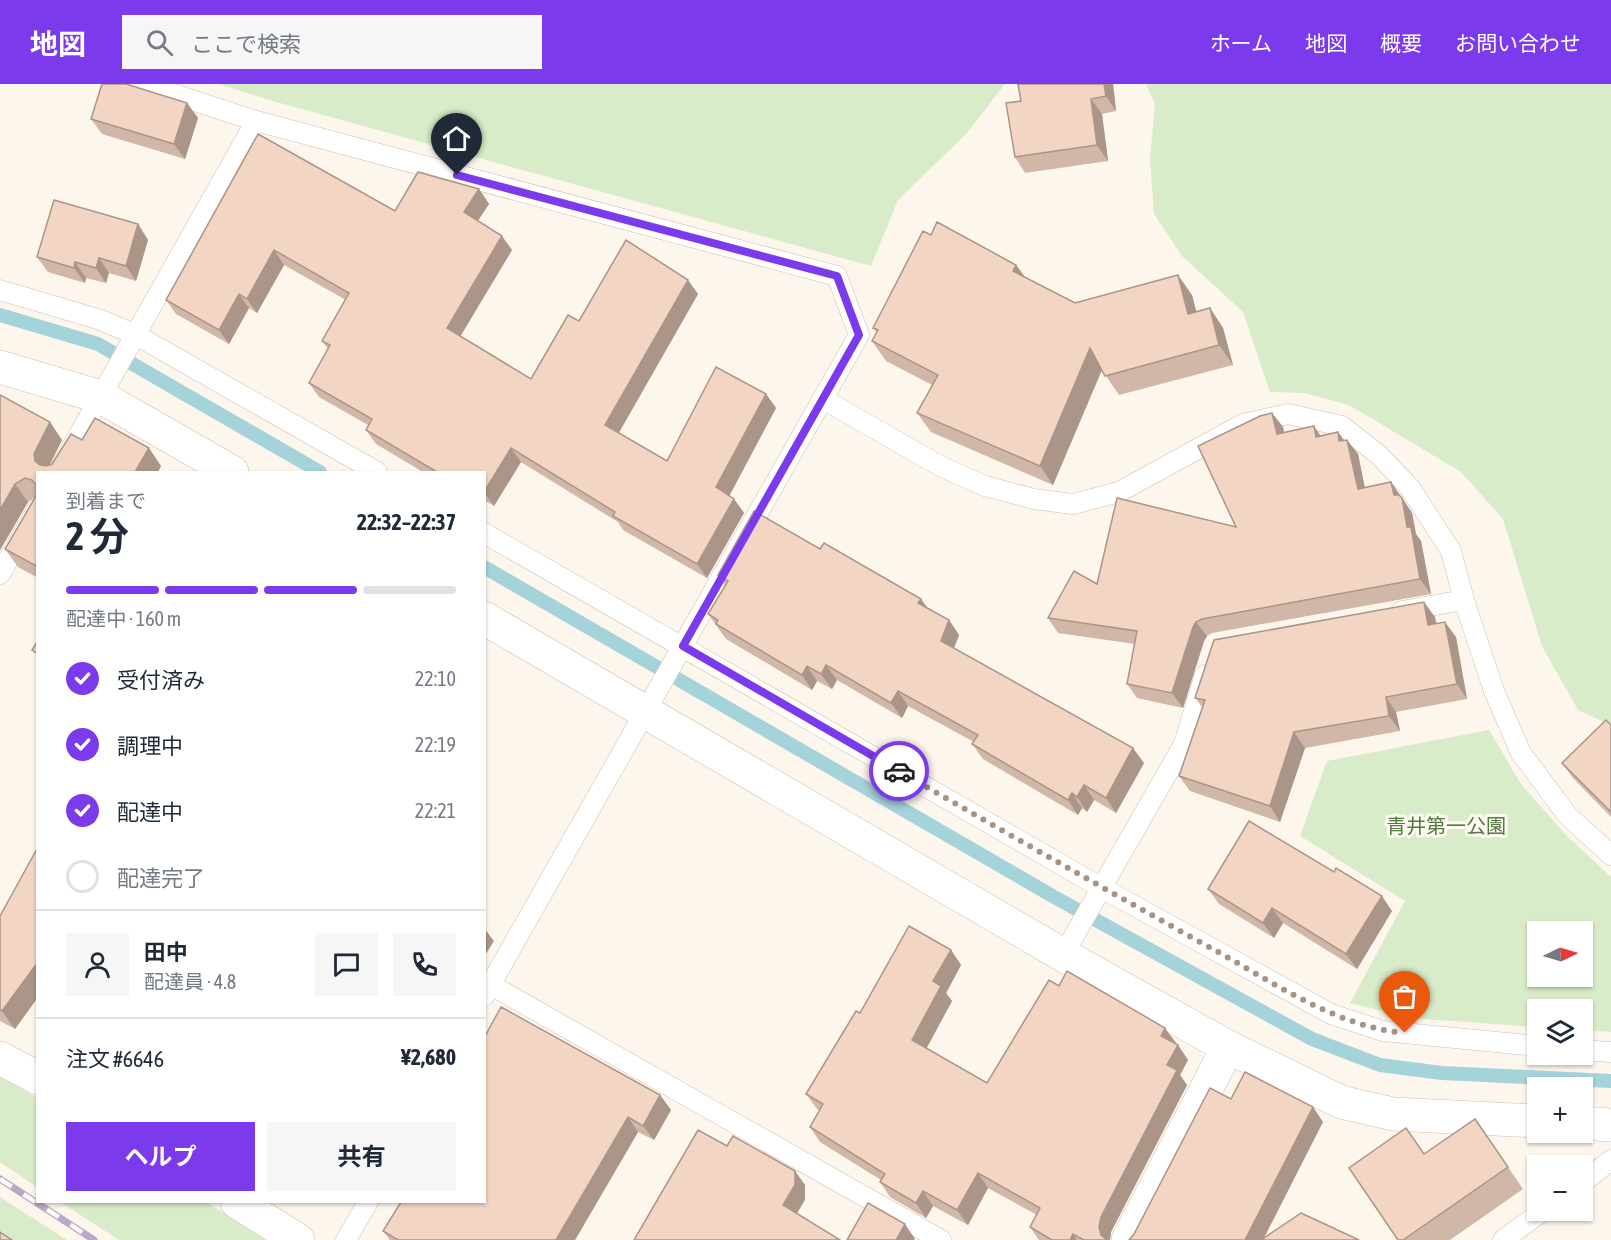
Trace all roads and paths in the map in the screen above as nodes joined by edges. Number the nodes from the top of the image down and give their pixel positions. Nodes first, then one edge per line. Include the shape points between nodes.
1 (143, 84) edge
2 (256, 121) junction
3 (0, 290) edge
4 (133, 341) junction
5 (0, 367) edge
6 (107, 385) junction
7 (823, 399) junction
8 (59, 471) edge
9 (231, 471) edge
10 (375, 471) edge
11 (36, 511) edge
12 (486, 534) edge
13 (0, 574) edge
14 (1464, 600) junction
15 (1385, 614) edge
16 (486, 619) edge
17 (678, 654) junction
18 (1211, 656) edge
19 (652, 700) junction
20 (1611, 855) edge
21 (1097, 896) junction
22 (1069, 944) junction
23 (488, 990) edge
24 (1527, 1045) edge
25 (1227, 1047) junction
26 (1593, 1051) edge
27 (1611, 1052) edge
28 (0, 1058) edge
29 (36, 1077) edge
30 (1527, 1120) edge
31 (1593, 1124) edge
32 (1611, 1125) edge
33 (1611, 1160) edge
34 (1593, 1174) edge
35 (239, 1203) edge
36 (367, 1203) edge
37 (1529, 1221) edge
38 (298, 1240) edge
39 (346, 1240) edge
40 (941, 1240) edge
41 (1128, 1240) edge
42 (1503, 1240) edge

1 - 2 lane
2 - 4 lane
2 - 7 lane via 837,276 859,335
3 - 4 lane via 101,320
4 - 6 lane
4 - 10 lane
5 - 6 street
6 - 8 lane
6 - 9 street
7 - 14 lane via 940,466 984,486 1073,504 1119,492 1243,424 1287,414 1342,426 1379,455 1410,488 1451,551
7 - 17 lane
11 - 13 lane
12 - 17 lane
14 - 15 lane
14 - 20 lane via 1494,692 1521,753 1568,816
16 - 19 street
17 - 19 lane
17 - 21 lane
18 - 21 lane via 1184,744
19 - 22 street
19 - 23 lane
21 - 22 lane
21 - 24 lane via 1331,1014 1383,1031
22 - 25 street
23 - 40 lane
25 - 30 street via 1341,1102 1393,1114
25 - 41 street
26 - 27 lane
28 - 29 street
31 - 32 street
33 - 34 lane
35 - 38 street
36 - 39 lane
37 - 42 lane

